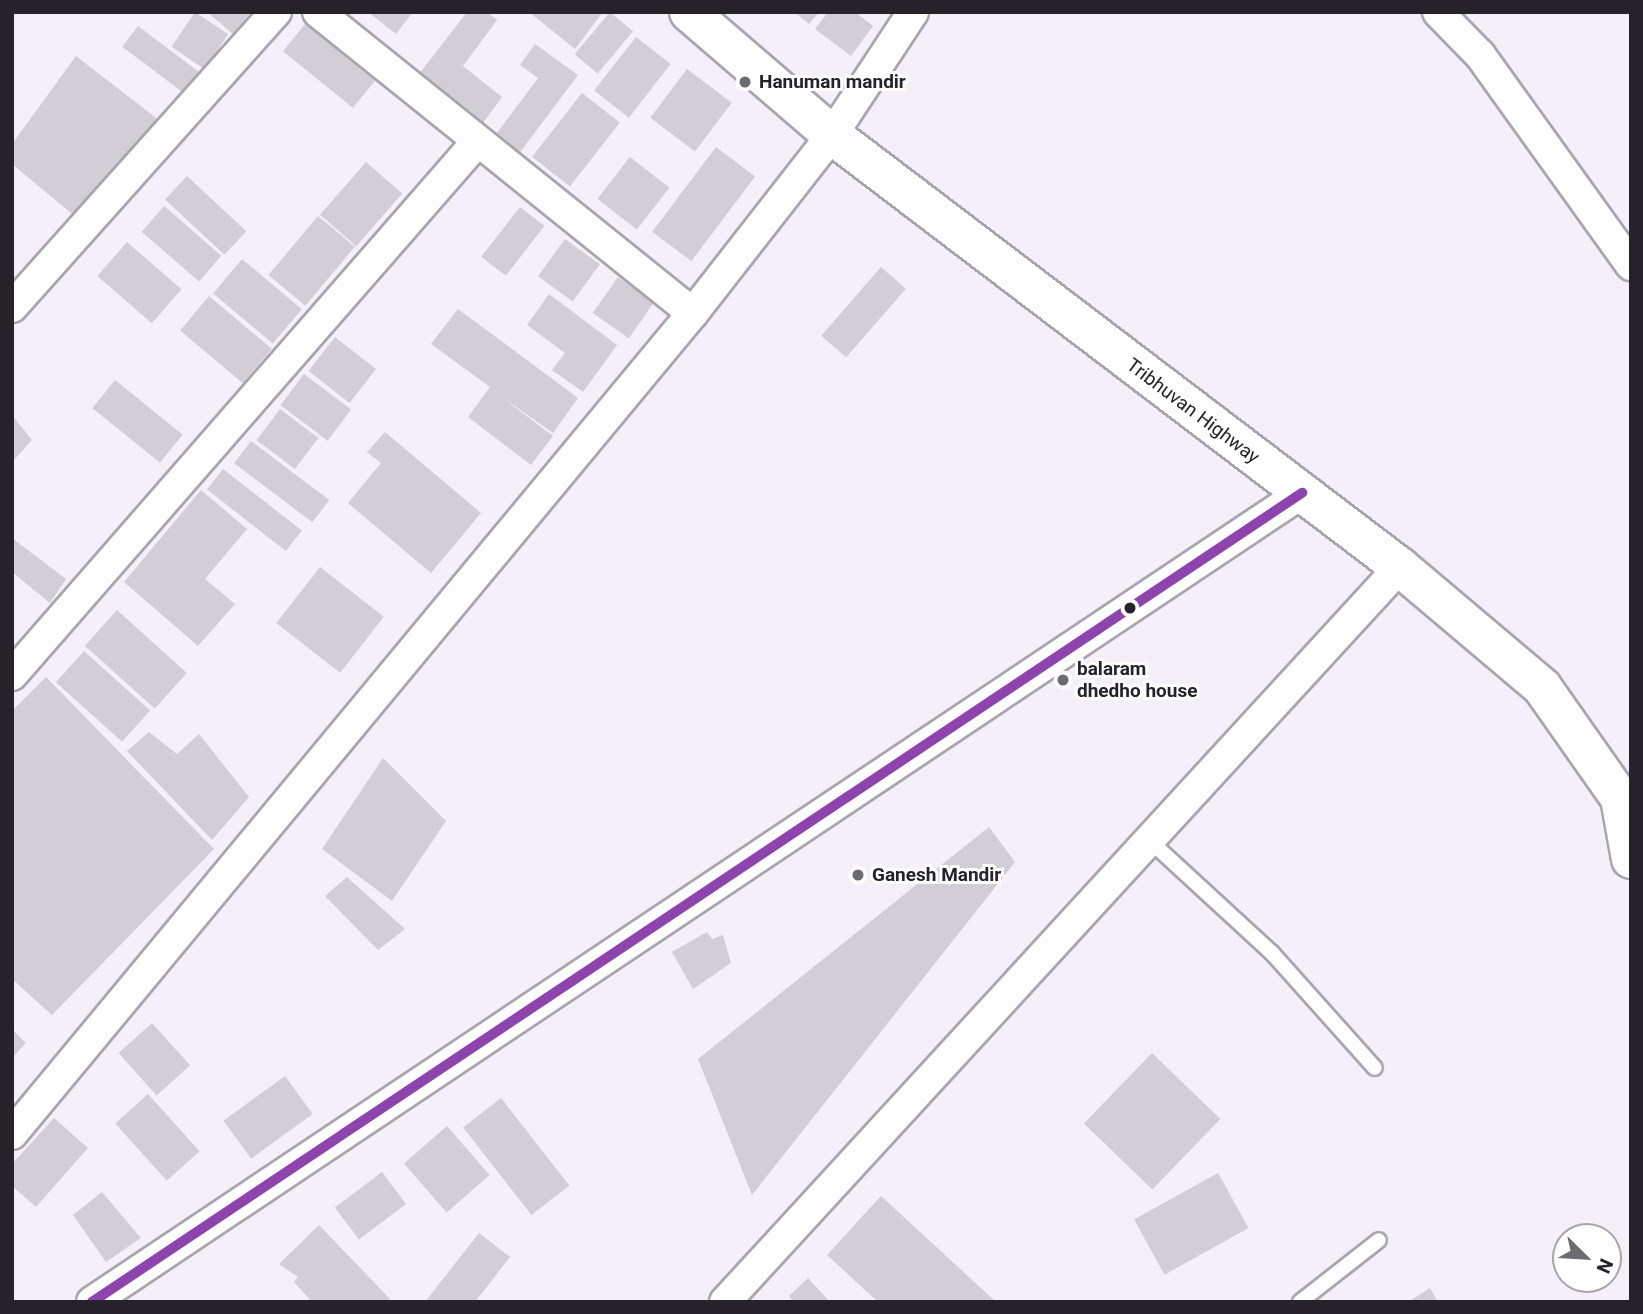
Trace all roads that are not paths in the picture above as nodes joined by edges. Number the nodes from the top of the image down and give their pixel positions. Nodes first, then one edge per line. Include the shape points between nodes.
1 (276, 12) edge
2 (318, 12) edge
3 (689, 12) edge
4 (913, 12) edge
5 (1438, 12) edge
6 (832, 135) junction
7 (477, 142) junction
8 (1631, 265) edge
9 (12, 307) edge
10 (693, 313) junction
11 (1301, 493) junction
12 (1400, 567) junction
13 (12, 675) edge
14 (1149, 840) junction
15 (1631, 859) edge
16 (1376, 1068) dead end
17 (16, 1120) edge
18 (1379, 1240) dead end
19 (92, 1302) edge
20 (725, 1302) edge
21 (1300, 1302) edge

1 - 9 street
2 - 7 street
3 - 6 main road, Tribhuvan Highway
4 - 6 street
5 - 8 street via 1480,55
6 - 10 street
6 - 11 main road, Tribhuvan Highway
7 - 10 street
7 - 13 street
10 - 17 street
11 - 12 main road, Tribhuvan Highway
11 - 19 street
12 - 14 street
12 - 15 main road, Tribhuvan Highway via 1542,687 1620,798
14 - 16 lane via 1272,953
14 - 20 street
18 - 21 lane

